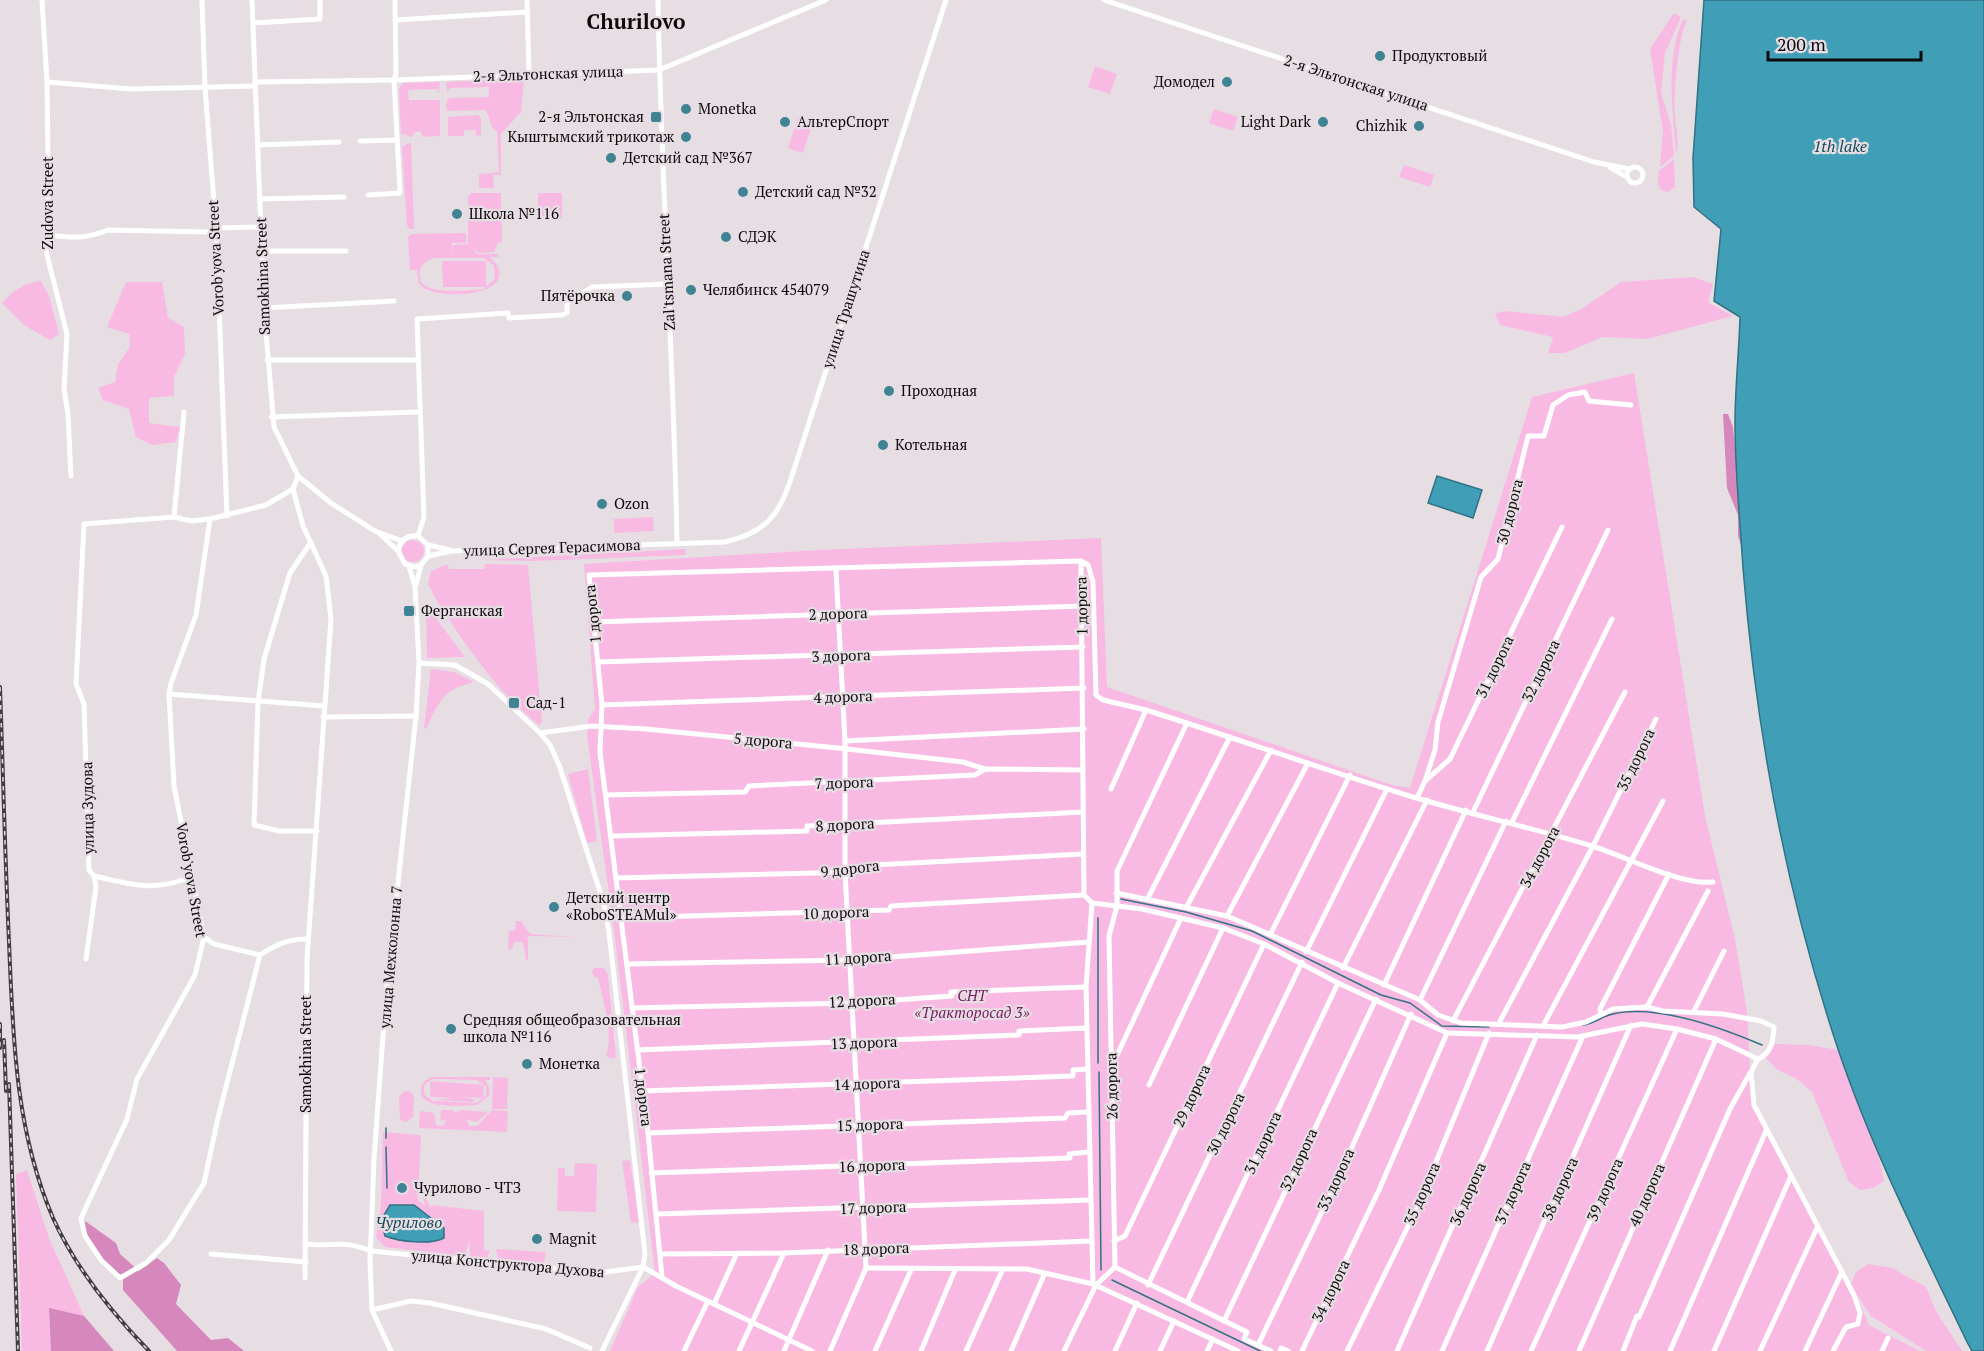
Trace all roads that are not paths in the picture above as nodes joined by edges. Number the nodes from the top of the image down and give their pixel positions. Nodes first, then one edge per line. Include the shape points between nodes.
1 (42, 0) edge
2 (202, 0) edge
3 (252, 0) edge
4 (320, 0) edge
5 (395, 0) edge
6 (527, 0) edge
7 (658, 0) edge
8 (826, 0) edge
9 (946, 0) edge
10 (1104, 0) edge
11 (528, 12) junction
12 (395, 20) junction
13 (253, 23) junction
14 (659, 70) junction
15 (529, 75) junction
16 (394, 80) junction
17 (47, 82) junction
18 (255, 84) junction
19 (205, 88) junction
20 (397, 140) junction
21 (360, 141) dead end
22 (339, 142) dead end
23 (258, 145) junction
24 (1607, 166) junction
25 (1629, 169) junction
26 (1627, 177) junction
27 (368, 195) dead end
28 (344, 197) dead end
29 (260, 199) junction
30 (261, 227) junction
31 (216, 228) junction
32 (48, 235) junction
33 (346, 250) dead end
34 (262, 251) junction
35 (667, 284) junction
36 (394, 301) dead end
37 (264, 308) junction
38 (267, 360) junction
39 (416, 360) junction
40 (1631, 405) dead end
41 (184, 412) dead end
42 (418, 412) junction
43 (271, 417) junction
44 (71, 476) dead end
45 (298, 476) junction
46 (293, 489) junction
47 (226, 516) junction
48 (174, 517) junction
49 (210, 519) junction
50 (1562, 527) dead end
51 (1608, 530) dead end
52 (379, 533) junction
53 (421, 537) junction
54 (402, 541) junction
55 (311, 542) junction
56 (677, 544) junction
57 (428, 545) junction
58 (398, 551) junction
59 (452, 551) junction
60 (428, 556) junction
61 (1081, 561) junction
62 (422, 564) junction
63 (409, 566) junction
64 (836, 570) junction
65 (415, 587) junction
66 (1083, 606) junction
67 (838, 614) junction
68 (1612, 619) dead end
69 (594, 622) junction
70 (1083, 647) junction
71 (841, 656) junction
72 (598, 662) junction
73 (419, 663) junction
74 (1084, 688) junction
75 (1625, 692) dead end
76 (170, 694) junction
77 (843, 698) junction
78 (258, 702) junction
79 (602, 705) junction
80 (324, 706) junction
81 (1146, 710) junction
82 (416, 716) junction
83 (323, 717) junction
84 (1656, 719) dead end
85 (1187, 723) junction
86 (601, 726) junction
87 (1084, 729) junction
88 (540, 733) junction
89 (1230, 737) junction
90 (845, 741) junction
91 (844, 750) junction
92 (1271, 750) junction
93 (1308, 763) junction
94 (985, 769) junction
95 (1083, 770) junction
96 (1350, 776) junction
97 (1425, 781) junction
98 (845, 783) junction
99 (1112, 789) dead end
100 (1387, 789) junction
101 (607, 795) junction
102 (1417, 798) junction
103 (1427, 801) junction
104 (1663, 801) dead end
105 (1470, 811) junction
106 (1083, 812) junction
107 (1509, 821) junction
108 (846, 825) junction
109 (317, 831) junction
110 (1551, 835) junction
111 (612, 836) junction
112 (1593, 846) junction
113 (1083, 854) junction
114 (1631, 860) junction
115 (845, 872) junction
116 (1669, 874) junction
117 (94, 876) junction
118 (192, 877) junction
119 (616, 878) junction
120 (1713, 882) dead end
121 (1708, 891) dead end
122 (1116, 893) junction
123 (1084, 895) junction
124 (1148, 898) junction
125 (1092, 903) junction
126 (1117, 906) junction
127 (1187, 906) junction
128 (848, 913) junction
129 (1227, 916) junction
130 (621, 918) junction
131 (1181, 918) junction
132 (1223, 928) junction
133 (1271, 933) junction
134 (204, 938) junction
135 (308, 939) junction
136 (1089, 942) junction
137 (1264, 944) junction
138 (1724, 951) dead end
139 (1306, 952) junction
140 (260, 956) junction
141 (86, 959) dead end
142 (850, 960) junction
143 (1302, 962) junction
144 (627, 964) junction
145 (1343, 968) junction
146 (1338, 983) junction
147 (1384, 985) junction
148 (1086, 987) junction
149 (1376, 999) junction
150 (1420, 1000) junction
151 (853, 1003) junction
152 (1647, 1007) junction
153 (632, 1008) junction
154 (1694, 1011) junction
155 (1411, 1014) junction
156 (1601, 1014) junction
157 (1453, 1021) junction
158 (1499, 1023) junction
159 (1631, 1025) junction
160 (1543, 1026) junction
161 (1087, 1028) junction
162 (1677, 1029) junction
163 (1447, 1033) junction
164 (1489, 1034) junction
165 (1537, 1035) junction
166 (1583, 1036) junction
167 (1716, 1039) junction
168 (855, 1043) junction
169 (638, 1050) junction
170 (1758, 1059) junction
171 (1111, 1068) junction
172 (1087, 1069) junction
173 (1751, 1072) junction
174 (857, 1085) junction
175 (1149, 1085) dead end
176 (642, 1091) junction
177 (1088, 1112) junction
178 (860, 1126) junction
179 (1766, 1131) junction
180 (648, 1133) junction
181 (1088, 1152) junction
182 (860, 1166) junction
183 (651, 1173) junction
184 (1791, 1176) junction
185 (1090, 1200) junction
186 (862, 1208) junction
187 (657, 1214) junction
188 (1817, 1228) junction
189 (1091, 1241) junction
190 (1114, 1241) junction
191 (305, 1244) junction
192 (865, 1249) junction
193 (828, 1250) junction
194 (371, 1251) junction
195 (737, 1253) junction
196 (784, 1253) junction
197 (211, 1254) dead end
198 (661, 1254) junction
199 (306, 1262) junction
200 (643, 1267) junction
201 (1115, 1267) junction
202 (866, 1268) junction
203 (911, 1270) junction
204 (955, 1270) junction
205 (1002, 1271) junction
206 (1842, 1272) junction
207 (1044, 1275) junction
208 (662, 1277) junction
209 (305, 1278) dead end
210 (1094, 1285) junction
211 (1148, 1285) junction
212 (1187, 1302) junction
213 (711, 1303) junction
214 (1137, 1303) junction
215 (372, 1310) junction
216 (1174, 1321) junction
217 (1224, 1321) junction
218 (752, 1322) junction
219 (1888, 1338) dead end
220 (1213, 1339) junction
221 (789, 1340) junction
222 (1258, 1345) junction
223 (590, 1348) dead end
224 (391, 1351) edge
225 (602, 1351) edge
226 (684, 1351) edge
227 (739, 1351) edge
228 (784, 1351) edge
229 (812, 1351) edge
230 (830, 1351) edge
231 (875, 1351) edge
232 (921, 1351) edge
233 (966, 1351) edge
234 (1011, 1351) edge
235 (1064, 1351) edge
236 (1115, 1351) edge
237 (1160, 1351) edge
238 (1207, 1351) edge
239 (1238, 1351) edge
240 (1271, 1351) edge
241 (1280, 1351) edge
242 (1288, 1351) edge
243 (1302, 1351) edge
244 (1347, 1351) edge
245 (1396, 1351) edge
246 (1442, 1351) edge
247 (1487, 1351) edge
248 (1531, 1351) edge
249 (1579, 1351) edge
250 (1623, 1351) edge
251 (1670, 1351) edge
252 (1714, 1351) edge
253 (1760, 1351) edge
254 (1805, 1351) edge
255 (1833, 1351) edge
256 (1882, 1351) edge

1 - 17 street, Zudova Street
2 - 19 street, Vorob'yova Street
3 - 13 street, Samokhina Street
4 - 13 street via 320,19
5 - 12 street
6 - 11 street
7 - 14 street, Zal'tsmana Street
8 - 14 street, 2-я Эльтонская улица
9 - 56 street, улица Трашутина via 781,506 764,526 740,539
10 - 24 street, 2-я Эльтонская улица
11 - 12 street
11 - 15 street
12 - 16 street
13 - 18 street, Samokhina Street
14 - 15 street, 2-я Эльтонская улица
14 - 35 street, Zal'tsmana Street
15 - 16 street, 2-я Эльтонская улица
16 - 18 street, 2-я Эльтонская улица
16 - 20 street
17 - 19 street, 2-я Эльтонская улица via 131,89
17 - 32 street, Zudova Street
18 - 19 street, 2-я Эльтонская улица
18 - 23 street, Samokhina Street
19 - 31 street, Vorob'yova Street
20 - 21 street
20 - 27 street via 400,193
22 - 23 street
23 - 29 street, Samokhina Street
24 - 25 street
24 - 26 street
25 - 26 street
25 - 26 street via 1638,168 1642,177 1635,183
28 - 29 street
29 - 30 street, Samokhina Street
30 - 31 street
30 - 34 street, Samokhina Street
31 - 32 street via 209,232 108,230 75,238
31 - 47 street, Vorob'yova Street
32 - 44 street, Zudova Street via 45,248 68,334 64,389
33 - 34 street
34 - 37 street, Samokhina Street
35 - 39 street via 592,286 567,303 567,313 562,315 417,319
35 - 56 street, Zal'tsmana Street
36 - 37 street
37 - 38 street, Samokhina Street
38 - 39 street
38 - 43 street, Samokhina Street
39 - 42 street
40 - 97 street, 30 дорога via 1589,400 1585,392 1568,395 1553,405 1544,436 1528,436 1498,560 1481,577 1438,722 1435,750
41 - 48 street
42 - 43 street
42 - 53 street via 424,517
43 - 45 street, Samokhina Street
45 - 46 street
45 - 52 street via 331,503
46 - 47 street via 266,505
46 - 55 street, Samokhina Street
47 - 49 street
48 - 49 street
48 - 117 street, улица Зудова via 84,524 76,684 84,704 89,870
49 - 76 street, Vorob'yova Street via 196,615
50 - 97 street, 31 дорога via 1450,759
51 - 105 street, 32 дорога
52 - 54 street
52 - 58 street
53 - 54 street via 409,536
53 - 57 street
54 - 58 street
55 - 78 street via 290,573 264,659
55 - 80 street, Samokhina Street via 329,593 330,653
56 - 59 street, улица Сергея Герасимова
57 - 59 street
57 - 60 street
58 - 63 street via 402,562
59 - 60 street, улица Сергея Герасимова
60 - 62 street
61 - 64 street, 1 дорога
61 - 66 street, 1 дорога
61 - 81 street via 1088,565 1093,582 1096,695 1102,700
62 - 63 street
62 - 65 street
63 - 65 street
64 - 67 street
64 - 69 street, 1 дорога via 589,575
65 - 73 street
66 - 67 street, 2 дорога
66 - 70 street, 1 дорога
67 - 69 street, 2 дорога
67 - 71 street
68 - 107 street
69 - 72 street, 1 дорога
70 - 71 street, 3 дорога
70 - 74 street, 1 дорога
71 - 72 street, 3 дорога
71 - 77 street
72 - 79 street, 1 дорога
73 - 82 street, улица Мехколонна 7
73 - 88 street via 440,662 470,672
74 - 77 street, 4 дорога
74 - 87 street, 1 дорога
75 - 110 street, 34 дорога
76 - 78 street
76 - 118 street, Vorob'yova Street via 174,786
77 - 79 street, 4 дорога
77 - 90 street
78 - 80 street
78 - 109 street via 254,825 279,831
79 - 86 street, 1 дорога
80 - 83 street, Samokhina Street
81 - 85 street
81 - 99 street
82 - 83 street
82 - 194 street, улица Мехколонна 7 via 386,994
83 - 109 street, Samokhina Street
84 - 112 street, 35 дорога
85 - 89 street
85 - 122 street, 26 дорога via 1117,871
86 - 88 street, 5 дорога
86 - 91 street, 5 дорога
86 - 101 street, 1 дорога via 600,752
87 - 90 street
87 - 95 street, 1 дорога
88 - 200 street via 559,765 604,904 632,1124 644,1240
89 - 92 street
89 - 124 street
90 - 91 street
91 - 94 street, 5 дорога via 963,762
91 - 98 street
92 - 93 street
92 - 127 street
93 - 96 street
93 - 129 street
94 - 95 street, 7 дорога
94 - 98 street, 7 дорога via 975,775
95 - 106 street, 1 дорога
96 - 100 street
96 - 133 street
97 - 102 street, 31 дорога
98 - 101 street, 7 дорога via 749,786 745,792
98 - 108 street
100 - 102 street
100 - 139 street
101 - 111 street, 1 дорога
102 - 103 street
103 - 105 street
103 - 145 street
104 - 114 street
105 - 107 street
105 - 147 street, 32 дорога
106 - 108 street, 8 дорога
106 - 113 street, 1 дорога
107 - 110 street
107 - 150 street
108 - 111 street, 8 дорога via 807,826 807,831
108 - 115 street
109 - 135 street, Samokhina Street
110 - 112 street
110 - 157 street, 34 дорога
111 - 119 street, 1 дорога
112 - 114 street
112 - 158 street, 35 дорога
113 - 115 street, 9 дорога via 873,865
113 - 123 street, 1 дорога
114 - 116 street
114 - 160 street
115 - 119 street, 9 дорога
115 - 128 street
116 - 120 street via 1702,884
116 - 156 street via 1600,1009
117 - 118 street via 149,888
117 - 141 street, улица Зудова via 96,887
118 - 134 street, Vorob'yova Street
119 - 130 street, 1 дорога
121 - 152 street
122 - 124 street
122 - 126 street, 26 дорога
123 - 125 street
123 - 128 street, 10 дорога via 891,906 889,910
124 - 127 street
125 - 126 street
125 - 136 street
126 - 131 street
126 - 171 street, 26 дорога via 1109,936
127 - 129 street
128 - 130 street, 10 дорога
128 - 142 street
129 - 133 street
130 - 144 street, 1 дорога
131 - 132 street
131 - 171 street
132 - 137 street
132 - 175 street
133 - 139 street
134 - 140 street
134 - 140 street, Vorob'yova Street via 195,975 137,1079 127,1119 81,1218 85,1236 101,1260 120,1278 146,1263 169,1240 204,1184
135 - 140 street via 278,943
135 - 191 street, Samokhina Street
136 - 142 street, 11 дорога
136 - 148 street
137 - 143 street
137 - 190 street, 29 дорога via 1125,1236
138 - 154 street
139 - 145 street
142 - 144 street, 11 дорога
142 - 151 street
143 - 146 street
143 - 211 street, 30 дорога
144 - 153 street, 1 дорога
145 - 147 street
146 - 149 street
146 - 212 street, 31 дорога
147 - 150 street
148 - 151 street, 12 дорога via 951,992 952,996
148 - 161 street
149 - 155 street
149 - 217 street, 32 дорога
150 - 157 street
151 - 153 street, 12 дорога
151 - 168 street
152 - 154 street
152 - 156 street
153 - 169 street, 1 дорога
154 - 170 street via 1737,1016 1774,1027 1773,1045
155 - 163 street
155 - 222 street, 33 дорога
156 - 160 street via 1586,1022
157 - 158 street
158 - 160 street
159 - 162 street
159 - 166 street
159 - 247 street, 38 дорога
161 - 168 street, 13 дорога
161 - 172 street
162 - 167 street
162 - 248 street, 39 дорога
163 - 164 street
163 - 243 street, 34 дорога via 1379,1190
164 - 165 street
164 - 244 street, 35 дорога via 1417,1208
165 - 166 street
165 - 245 street, 36 дорога
166 - 246 street, 37 дорога
167 - 170 street
167 - 249 street, 40 дорога
168 - 169 street, 13 дорога
168 - 174 street
169 - 176 street, 1 дорога
170 - 173 street
171 - 190 street, 26 дорога
172 - 174 street, 14 дорога via 1073,1070 1073,1076
172 - 177 street
173 - 179 street via 1754,1105
173 - 250 street via 1730,1109
174 - 176 street, 14 дорога
174 - 178 street
176 - 180 street, 1 дорога
177 - 178 street, 15 дорога via 1068,1113 1065,1118
177 - 181 street
178 - 180 street, 15 дорога
178 - 182 street
179 - 184 street
179 - 251 street
180 - 183 street, 1 дорога
181 - 182 street, 16 дорога via 1069,1154 1070,1158
181 - 185 street
182 - 183 street, 16 дорога
182 - 186 street
183 - 187 street, 1 дорога
184 - 188 street
184 - 252 street
185 - 186 street, 17 дорога
185 - 189 street
186 - 187 street, 17 дорога
186 - 192 street
187 - 198 street, 1 дорога
188 - 206 street
188 - 253 street
189 - 192 street, 18 дорога
189 - 210 street
190 - 201 street, 26 дорога
191 - 194 street, улица Конструктора Духова via 350,1243
191 - 199 street, Samokhina Street
192 - 193 street, 18 дорога
192 - 202 street
193 - 196 street, 18 дорога
193 - 221 street
194 - 200 street, улица Конструктора Духова via 598,1273
194 - 215 street, улица Мехколонна 7
195 - 196 street, 18 дорога
195 - 198 street, 18 дорога
195 - 213 street
196 - 218 street
197 - 199 street
198 - 208 street, 1 дорога
199 - 209 street, Samokhina Street
200 - 208 street
200 - 225 street
201 - 210 street
201 - 211 street
202 - 203 street
202 - 230 street
203 - 204 street
203 - 231 street
204 - 205 street
204 - 232 street
205 - 207 street via 1027,1269
205 - 233 street
206 - 254 street
206 - 255 street via 1860,1313 1858,1324 1846,1327
207 - 210 street
207 - 234 street
208 - 213 street
210 - 214 street
210 - 235 street
211 - 212 street
212 - 217 street
213 - 218 street
213 - 226 street
214 - 216 street
214 - 236 street
215 - 223 street via 411,1301 429,1303 546,1329
215 - 224 street
216 - 220 street
216 - 237 street
217 - 222 street via 1247,1332 1244,1339
218 - 221 street
218 - 227 street
219 - 256 street
220 - 238 street
220 - 239 street
221 - 228 street
221 - 229 street
222 - 240 street
241 - 242 street

